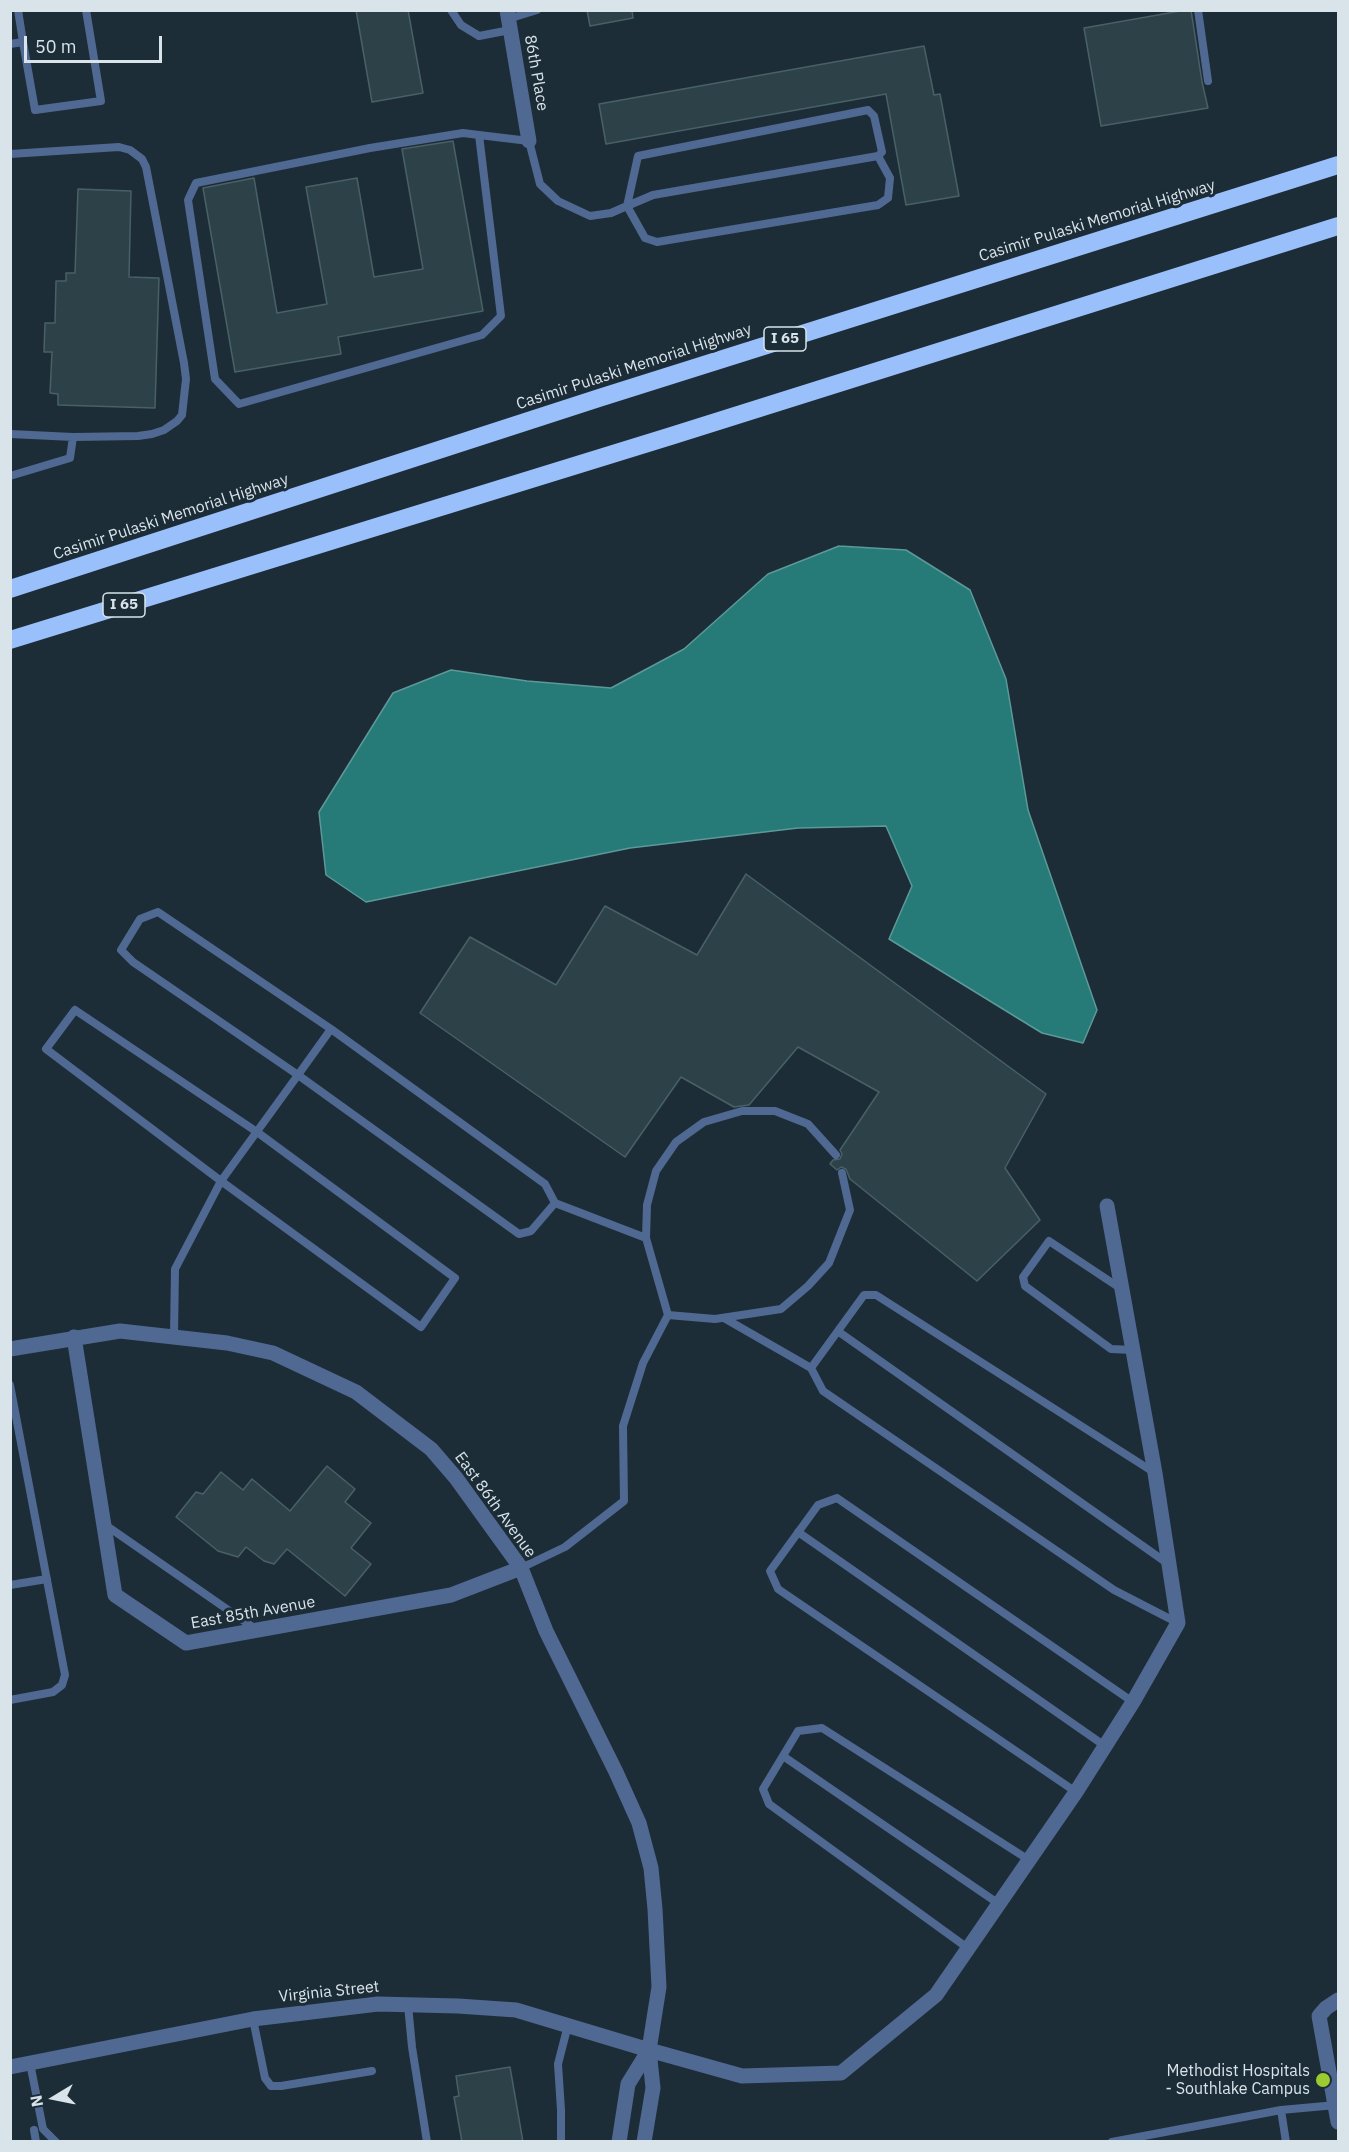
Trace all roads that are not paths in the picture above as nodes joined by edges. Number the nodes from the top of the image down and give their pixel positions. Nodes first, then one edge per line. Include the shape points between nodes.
1 (18, 10) edge
2 (86, 10) edge
3 (450, 10) edge
4 (537, 10) edge
5 (1198, 10) edge
6 (508, 20) edge
7 (23, 42) junction
8 (10, 44) edge
9 (1208, 81) dead end
10 (479, 135) junction
11 (529, 141) junction
12 (10, 154) edge
13 (878, 156) junction
14 (1338, 165) edge
15 (627, 206) junction
16 (1338, 226) edge
17 (10, 434) edge
18 (73, 437) junction
19 (10, 476) edge
20 (10, 589) edge
21 (10, 640) edge
22 (331, 1029) junction
23 (298, 1075) junction
24 (257, 1132) junction
25 (836, 1155) dead end
26 (842, 1173) dead end
27 (220, 1181) junction
28 (555, 1203) junction
29 (1107, 1206) dead end
30 (646, 1238) junction
31 (1122, 1288) junction
32 (668, 1315) junction
33 (724, 1318) junction
34 (838, 1332) junction
35 (174, 1336) junction
36 (74, 1337) junction
37 (10, 1349) edge
38 (1133, 1350) junction
39 (811, 1368) junction
40 (10, 1385) edge
41 (14, 1421) edge
42 (1155, 1473) junction
43 (104, 1524) junction
44 (798, 1532) junction
45 (1168, 1564) junction
46 (521, 1568) junction
47 (47, 1579) junction
48 (10, 1585) edge
49 (1178, 1623) junction
50 (258, 1631) junction
51 (10, 1700) edge
52 (1133, 1702) junction
53 (1105, 1746) junction
54 (783, 1756) junction
55 (1076, 1792) junction
56 (1029, 1860) junction
57 (999, 1904) junction
58 (969, 1949) junction
59 (1338, 2000) edge
60 (408, 2005) junction
61 (254, 2019) junction
62 (568, 2025) junction
63 (649, 2050) junction
64 (30, 2063) junction
65 (10, 2067) edge
66 (372, 2072) dead end
67 (1336, 2106) junction
68 (1281, 2110) junction
69 (1338, 2122) edge
70 (34, 2130) dead end
71 (36, 2142) edge
72 (56, 2142) edge
73 (427, 2142) edge
74 (561, 2142) edge
75 (619, 2142) edge
76 (644, 2142) edge
77 (1112, 2142) edge
78 (1286, 2142) edge

1 - 7 lane
2 - 7 lane via 101,101 35,110
3 - 6 lane via 461,25 479,36
4 - 6 lane
5 - 9 lane
6 - 11 street, 86th Place
7 - 8 lane
10 - 10 lane via 370,148 196,183 188,200 215,379 239,404 482,335 501,316
10 - 11 lane
11 - 15 lane via 540,184 558,201 590,216
12 - 18 lane via 119,147 130,150 146,167 184,363 182,415 164,430 152,434
13 - 15 lane via 653,195
13 - 15 lane via 890,178 888,198 878,205 657,242 645,238
13 - 15 lane via 882,152 879,135 874,116 868,110 677,147 638,156
14 - 20 highway, Casimir Pulaski Memorial Highway / I 65 via 610,394
16 - 21 highway, I 65
17 - 18 lane
18 - 19 lane via 70,458
22 - 23 lane
22 - 23 lane via 158,912 140,919 121,950 133,962
22 - 28 lane via 545,1184
23 - 24 lane
23 - 28 lane via 519,1234 531,1231
24 - 27 lane
24 - 27 lane via 75,1010 46,1049
24 - 27 lane via 455,1278 421,1327
25 - 30 lane via 808,1124 775,1111 743,1111 704,1122 676,1142 656,1171 647,1205
26 - 33 lane via 850,1210 830,1263 782,1309
27 - 35 lane via 175,1269
28 - 30 lane
29 - 31 street
30 - 32 lane
31 - 38 street
31 - 38 lane via 1049,1241 1023,1277 1025,1286 1112,1349
32 - 33 lane
32 - 46 lane via 643,1364 623,1426 624,1501 566,1547
33 - 39 lane
34 - 39 lane
34 - 42 lane via 864,1295 876,1295
34 - 45 lane
35 - 36 street, East 86th Avenue via 120,1330
35 - 46 street, East 86th Avenue via 273,1353 356,1392 431,1449
36 - 37 street, East 86th Avenue
36 - 43 street, East 85th Avenue
38 - 42 street
39 - 49 lane via 823,1391 1114,1590
40 - 41 lane
41 - 47 lane
42 - 45 street
43 - 50 lane
43 - 50 street, East 85th Avenue via 115,1595 186,1643
44 - 52 lane via 818,1504 837,1498
44 - 53 lane
44 - 55 lane via 770,1571 778,1589
45 - 49 street
46 - 50 street, East 85th Avenue via 451,1595
46 - 63 street, East 86th Avenue via 546,1631 634,1813 651,1868 659,1987
47 - 48 lane
47 - 51 lane via 64,1675 62,1686 52,1692
49 - 52 street, Virginia Street
52 - 53 street, Virginia Street
53 - 55 street, Virginia Street
54 - 56 lane via 798,1731 822,1728
54 - 57 lane
54 - 58 lane via 764,1789 769,1804
55 - 56 street, Virginia Street
56 - 57 street, Virginia Street
57 - 58 street, Virginia Street
58 - 63 street, Virginia Street via 936,1995 841,2073 742,2076
59 - 67 street via 1319,2016
60 - 61 street, Virginia Street via 378,2004
60 - 62 street, Virginia Street via 516,2010
60 - 73 lane
61 - 64 street, Virginia Street
61 - 66 lane via 264,2078 271,2086
62 - 63 street, Virginia Street
62 - 74 lane via 558,2064
63 - 75 street, East 86th Avenue via 628,2084
63 - 76 street, East 86th Avenue via 653,2088
64 - 65 street, Virginia Street
64 - 72 lane via 43,2129
67 - 68 lane
67 - 69 street
68 - 77 lane
68 - 78 lane
70 - 71 lane

